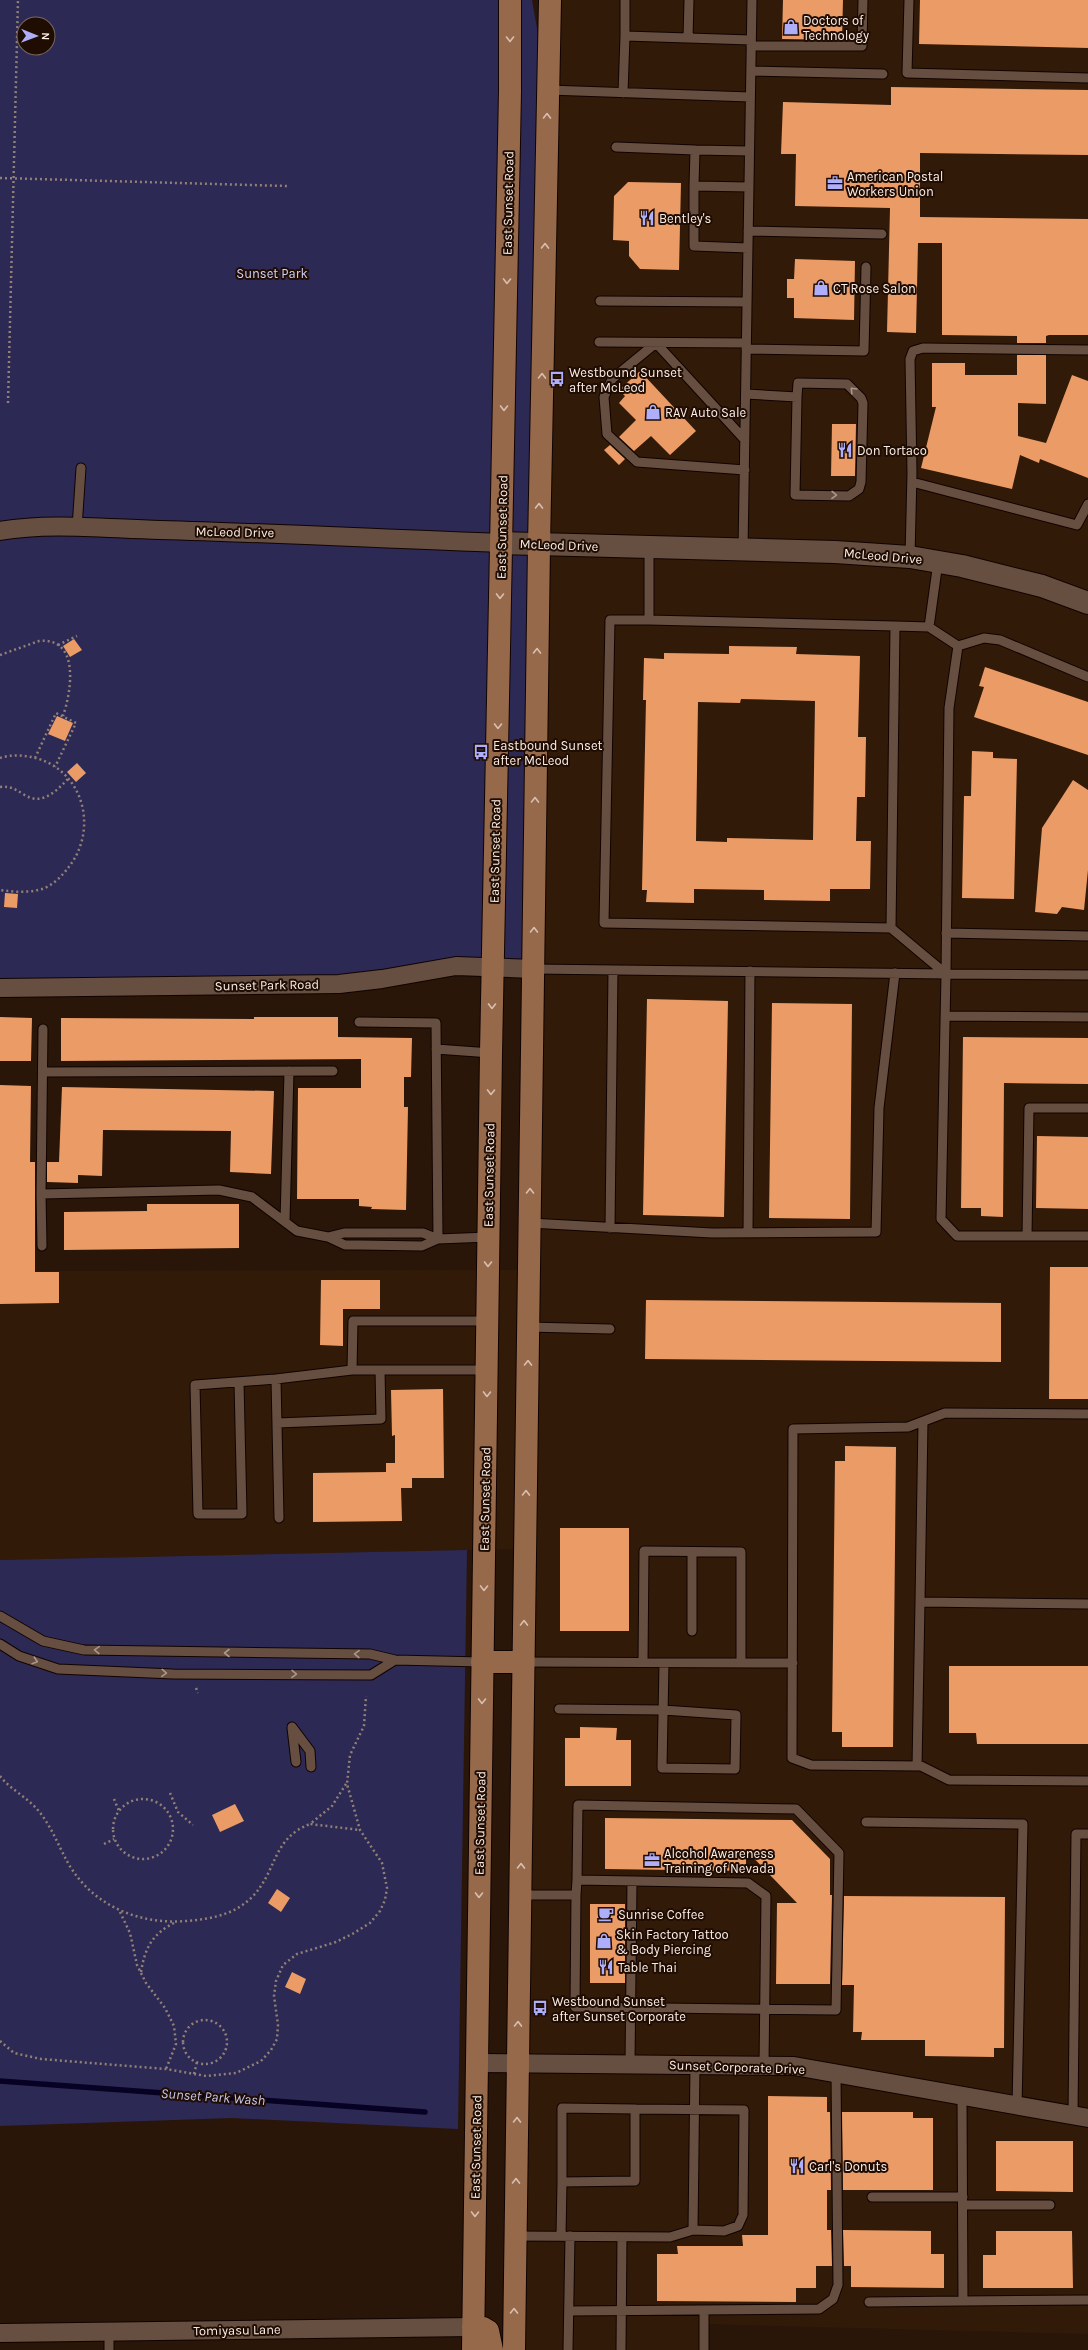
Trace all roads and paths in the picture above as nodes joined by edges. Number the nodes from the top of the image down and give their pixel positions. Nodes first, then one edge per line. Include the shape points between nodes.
1 (18, 0) edge
2 (510, 0) edge
3 (550, 0) edge
4 (625, 0) edge
5 (689, 0) edge
6 (752, 0) edge
7 (863, 0) edge
8 (909, 0) edge
9 (624, 36) junction
10 (688, 38) junction
11 (751, 43) junction
12 (751, 71) junction
13 (882, 74) dead end
14 (1088, 78) edge
15 (548, 90) junction
16 (623, 93) junction
17 (750, 97) junction
18 (616, 147) dead end
19 (695, 150) junction
20 (750, 151) junction
21 (0, 178) edge
22 (13, 178) junction
23 (287, 186) dead end
24 (694, 186) junction
25 (749, 187) junction
26 (748, 231) junction
27 (882, 234) dead end
28 (748, 248) junction
29 (866, 267) dead end
30 (600, 301) dead end
31 (747, 302) junction
32 (599, 342) dead end
33 (656, 343) junction
34 (746, 346) junction
35 (1088, 350) edge
36 (746, 394) junction
37 (797, 397) junction
38 (8, 403) dead end
39 (745, 440) junction
40 (81, 468) dead end
41 (744, 470) junction
42 (912, 482) junction
43 (1088, 504) edge
44 (77, 528) junction
45 (0, 531) edge
46 (502, 543) junction
47 (538, 545) junction
48 (649, 547) junction
49 (743, 550) junction
50 (910, 557) junction
51 (938, 562) junction
52 (1088, 603) edge
53 (649, 620) junction
54 (896, 626) junction
55 (929, 628) junction
56 (77, 636) dead end
57 (58, 645) junction
58 (958, 646) junction
59 (0, 655) edge
60 (1088, 677) edge
61 (63, 716) junction
62 (0, 758) edge
63 (35, 758) junction
64 (55, 767) junction
65 (69, 778) junction
66 (0, 787) edge
67 (0, 890) edge
68 (891, 928) junction
69 (946, 933) junction
70 (1088, 936) edge
71 (493, 968) junction
72 (533, 969) junction
73 (613, 970) junction
74 (750, 972) junction
75 (895, 973) junction
76 (946, 974) junction
77 (1088, 975) edge
78 (0, 988) edge
79 (945, 1016) junction
80 (1088, 1017) edge
81 (359, 1022) dead end
82 (43, 1029) dead end
83 (436, 1049) junction
84 (491, 1053) junction
85 (289, 1071) junction
86 (333, 1071) dead end
87 (43, 1072) junction
88 (1088, 1108) edge
89 (41, 1194) junction
90 (285, 1221) junction
91 (530, 1223) junction
92 (610, 1228) junction
93 (374, 1233) junction
94 (748, 1233) junction
95 (401, 1234) junction
96 (1027, 1236) junction
97 (1088, 1236) edge
98 (328, 1237) junction
99 (489, 1237) junction
100 (438, 1239) junction
101 (374, 1245) junction
102 (42, 1246) dead end
103 (401, 1246) junction
104 (487, 1321) junction
105 (528, 1327) junction
106 (610, 1329) dead end
107 (352, 1370) junction
108 (380, 1370) junction
109 (487, 1370) junction
110 (276, 1379) junction
111 (239, 1382) junction
112 (1088, 1414) edge
113 (923, 1422) junction
114 (277, 1423) junction
115 (279, 1518) dead end
116 (692, 1552) junction
117 (920, 1602) junction
118 (1088, 1604) edge
119 (0, 1616) edge
120 (692, 1631) dead end
121 (0, 1644) edge
122 (395, 1660) junction
123 (482, 1662) junction
124 (523, 1662) junction
125 (643, 1662) junction
126 (664, 1662) junction
127 (741, 1662) junction
128 (793, 1663) junction
129 (366, 1696) dead end
130 (559, 1709) dead end
131 (663, 1710) junction
132 (296, 1762) dead end
133 (917, 1766) junction
134 (311, 1767) dead end
135 (0, 1776) edge
136 (1088, 1781) edge
137 (346, 1784) junction
138 (170, 1793) dead end
139 (114, 1799) dead end
140 (119, 1811) junction
141 (866, 1822) dead end
142 (310, 1824) junction
143 (193, 1825) dead end
144 (360, 1830) junction
145 (1088, 1834) edge
146 (114, 1839) junction
147 (104, 1844) dead end
148 (577, 1880) junction
149 (632, 1881) junction
150 (520, 1895) junction
151 (576, 1895) junction
152 (120, 1911) junction
153 (177, 1922) junction
154 (141, 1972) junction
155 (631, 2008) junction
156 (765, 2010) junction
157 (176, 2040) junction
158 (183, 2040) junction
159 (0, 2041) edge
160 (197, 2062) junction
161 (477, 2063) junction
162 (518, 2063) junction
163 (630, 2064) junction
164 (695, 2065) junction
165 (764, 2066) junction
166 (166, 2069) junction
167 (194, 2074) junction
168 (836, 2074) junction
169 (962, 2096) junction
170 (1017, 2106) junction
171 (635, 2109) junction
172 (694, 2110) junction
173 (1080, 2117) edge
174 (562, 2182) junction
175 (872, 2197) dead end
176 (963, 2201) junction
177 (1050, 2205) dead end
178 (693, 2230) junction
179 (515, 2236) junction
180 (561, 2236) junction
181 (570, 2236) junction
182 (622, 2236) junction
183 (1088, 2300) edge
184 (963, 2301) junction
185 (869, 2302) dead end
186 (569, 2311) junction
187 (622, 2311) junction
188 (704, 2311) junction
189 (473, 2328) junction
190 (109, 2332) junction
191 (0, 2333) edge
192 (109, 2350) edge
193 (473, 2350) edge
194 (492, 2350) edge
195 (514, 2350) edge
196 (568, 2350) edge
197 (621, 2350) edge
198 (704, 2350) edge

1 - 22 path
2 -> 46 main road, East Sunset Road
3 - 15 main road
4 - 9 lane
5 - 10 lane
6 - 11 lane
7 - 11 lane via 862,46
8 - 14 lane via 907,73
9 - 10 lane
9 - 16 lane
10 - 11 lane
11 - 12 lane
12 - 13 lane
12 - 17 lane
15 - 16 lane
47 -> 15 main road
16 - 17 lane
17 - 20 lane
18 - 19 lane
19 - 20 lane
19 - 24 lane
20 - 25 lane
21 - 22 path
22 - 23 path
22 - 38 path
24 - 25 lane
24 - 28 lane via 694,246
25 - 26 lane
26 - 27 lane
26 - 28 lane
28 - 31 lane
29 - 34 lane via 864,351
30 - 31 lane
31 - 34 lane
32 - 33 lane
33 - 34 lane
33 - 39 lane
33 - 41 lane via 612,379 604,397 607,434 637,462
34 - 36 lane
35 - 42 lane via 923,348 913,351 910,359
36 - 37 lane
36 - 39 lane
37 -> 37 lane via 795,495 849,496 858,489 862,474 861,398 848,384 798,383
39 - 41 lane
40 - 44 lane
41 - 49 lane
42 - 43 lane via 1077,525
42 - 50 lane
44 - 45 street, McLeod Drive via 20,527
44 - 46 street, McLeod Drive via 283,533
46 - 47 street, McLeod Drive
46 -> 71 main road, East Sunset Road
47 - 48 street, McLeod Drive
72 -> 47 main road
48 - 49 street, McLeod Drive
48 - 53 lane
49 - 50 street, McLeod Drive
50 - 51 street, McLeod Drive
51 - 52 street, McLeod Drive via 1042,586
51 - 55 lane
53 - 54 lane
53 - 68 lane via 610,620 604,923
54 - 55 lane
54 - 68 lane
55 - 58 lane
56 - 57 path
57 - 59 path via 40,640
57 - 61 path via 67,657 71,670 70,693
58 - 60 lane via 984,638 1000,640
58 - 69 lane via 949,708
61 - 63 path via 56,713
61 - 64 path via 76,723
62 - 63 path
63 - 64 path
64 - 65 path
65 - 66 path via 42,799 26,796 10,787
65 - 67 path via 80,795 85,816 83,838 76,858 62,875 43,889 20,893
68 - 76 lane
69 - 70 lane
69 - 76 lane
71 - 72 street, Sunset Park Road
71 - 78 street, Sunset Park Road via 456,966 339,984
71 -> 84 main road, East Sunset Road
72 - 73 lane
91 -> 72 main road
73 - 74 lane
73 - 92 lane
74 - 75 lane
74 - 94 lane
75 - 76 lane
75 - 94 lane via 879,1108 876,1232
76 - 77 lane
76 - 79 lane
79 - 80 lane
79 - 96 lane via 941,1219 957,1236
81 - 83 lane via 436,1023
82 - 87 lane
83 - 84 lane
83 - 100 lane
84 -> 99 main road, East Sunset Road
85 - 86 lane
85 - 87 lane
85 - 90 lane
87 - 89 lane
88 - 96 lane via 1029,1108
89 - 90 lane via 219,1190 252,1197
89 - 102 lane
90 - 98 lane via 297,1231
91 - 92 lane
91 - 105 main road
92 - 94 lane
93 - 95 lane
93 - 98 lane via 344,1233
93 - 101 lane
95 - 100 lane via 423,1233
95 - 103 lane
96 - 97 lane
98 - 101 lane via 345,1245
99 - 100 lane
99 -> 104 main road, East Sunset Road
100 - 103 lane via 422,1246
101 - 103 lane
104 - 107 lane via 353,1321
104 - 109 main road, East Sunset Road
105 - 106 lane
124 -> 105 main road
107 - 108 lane
107 - 110 lane
108 - 109 lane
108 - 114 lane via 381,1419
109 -> 123 main road, East Sunset Road
110 - 111 lane
110 - 114 lane
111 - 111 lane via 194,1385 198,1514 242,1514
112 - 113 lane via 945,1413
113 - 117 lane
113 - 128 lane via 908,1427 793,1429
114 - 115 lane
116 - 120 lane
116 - 125 lane via 644,1552
116 - 127 lane via 741,1552
117 - 118 lane
117 - 133 lane
122 -> 119 lane via 370,1654 84,1650 43,1641
121 -> 122 lane via 19,1656 58,1669 173,1674 371,1675
122 - 123 lane
123 - 124 main road
123 -> 161 main road, East Sunset Road
124 - 125 lane
150 -> 124 main road
125 - 126 lane
126 - 127 lane
126 - 131 lane
127 - 128 lane
128 - 133 lane via 792,1758 811,1765
129 - 137 path via 364,1726 350,1755
130 - 131 lane
131 - 131 lane via 662,1768 735,1770 736,1716
132 - 134 lane via 292,1727 310,1751
133 - 136 lane via 949,1780
135 - 152 path via 37,1808 82,1882 109,1906
137 - 142 path via 332,1806
137 - 144 path
138 - 143 path via 178,1812
139 - 140 path
140 - 146 path via 114,1820
140 - 146 path via 134,1800 153,1801 168,1813 173,1833 164,1851 145,1860 125,1854
141 - 170 lane via 1023,1824
142 - 144 path
142 - 153 path via 298,1828 287,1837 268,1874 253,1896 239,1908 221,1916
144 - 167 path via 382,1863 387,1888 380,1911 370,1923 354,1933 336,1942 297,1954 283,1965 276,1980 274,1996 277,2039 261,2061 225,2076
145 - 173 lane via 1076,1834
146 - 147 path
148 - 149 lane
148 - 151 lane
148 - 156 lane via 578,1805 796,1809 839,1853 836,2010
149 - 155 lane
149 - 156 lane via 748,1883 766,1896
150 - 151 lane
162 -> 150 main road
151 - 155 lane via 575,2007
152 - 153 path via 138,1918
152 - 154 path via 126,1922
153 - 154 path via 158,1932 151,1940 146,1949
154 - 157 path via 146,1984 165,2008 174,2026
155 - 156 lane
155 - 163 lane
156 - 165 lane
157 - 158 path
157 - 166 path
158 - 160 path via 186,2054
158 - 160 path via 189,2026 202,2020 216,2023 222,2028 227,2042 222,2055 211,2063
159 - 166 path via 14,2053 40,2059
160 - 167 path
161 - 162 street, Sunset Corporate Drive
161 -> 189 main road, East Sunset Road
162 - 163 street, Sunset Corporate Drive
179 -> 162 main road
163 - 164 street, Sunset Corporate Drive
164 - 165 street, Sunset Corporate Drive
164 - 172 lane
165 - 168 street, Sunset Corporate Drive via 794,2066
166 - 167 path
168 - 169 street, Sunset Corporate Drive
168 - 188 lane via 838,2285 833,2298 819,2310
169 - 170 street, Sunset Corporate Drive
169 - 176 lane
170 - 173 street, Sunset Corporate Drive
171 - 172 lane
171 - 174 lane via 635,2181
171 - 174 lane via 562,2108
172 - 178 lane
172 - 178 lane via 744,2110 743,2215 738,2226 724,2231
174 - 180 lane
175 - 176 lane
176 - 177 lane
176 - 184 lane
178 - 182 lane via 670,2237
179 - 180 lane
195 -> 179 main road
180 - 181 lane
181 - 182 lane
181 - 186 lane
182 - 187 lane
183 - 184 lane
184 - 185 lane
186 - 187 lane
186 - 196 lane
187 - 188 lane
187 - 197 lane
188 - 198 lane
189 - 190 street, Tomiyasu Lane
189 - 193 main road, East Sunset Road
189 - 194 main road via 488,2331
190 - 191 street, Tomiyasu Lane
190 - 192 lane

